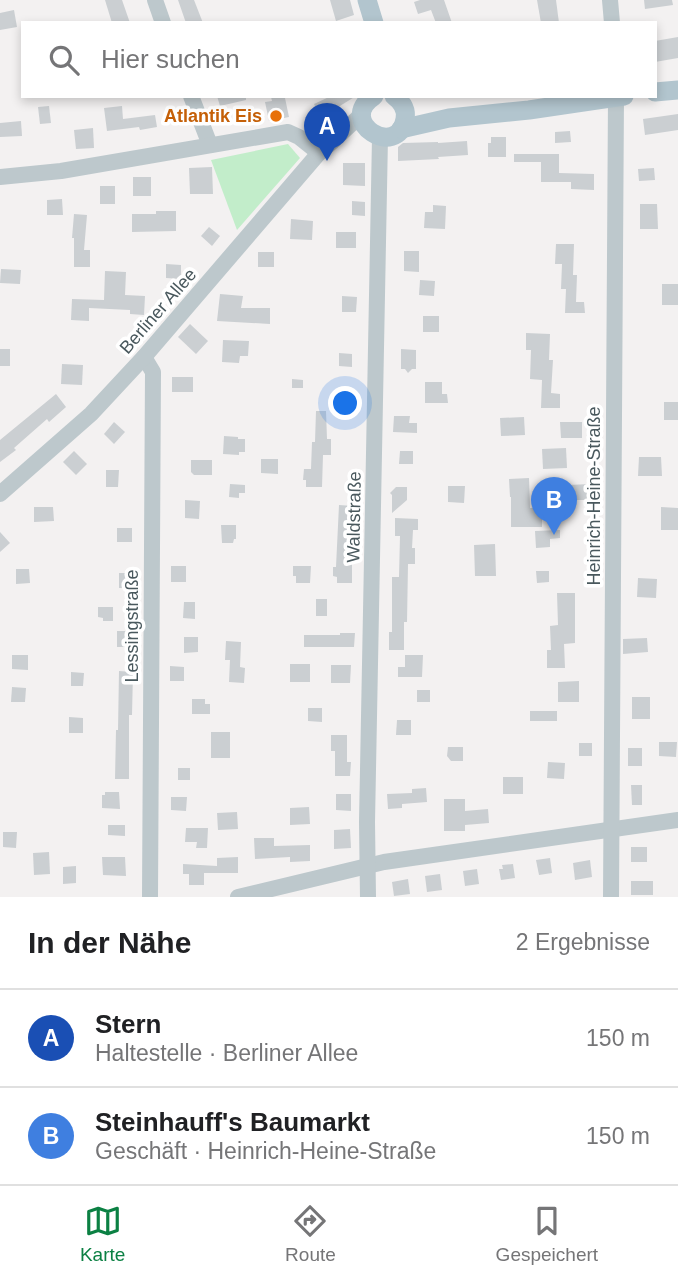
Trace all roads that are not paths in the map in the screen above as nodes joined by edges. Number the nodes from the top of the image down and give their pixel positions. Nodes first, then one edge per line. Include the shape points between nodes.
1 (155, 0) edge
2 (367, 0) edge
3 (610, 0) edge
4 (162, 21) edge
5 (373, 21) edge
6 (612, 21) edge
7 (678, 90) edge
8 (657, 92) edge
9 (192, 98) edge
10 (372, 98) edge
11 (609, 98) edge
12 (616, 98) edge
13 (398, 101) edge
14 (449, 118) junction
15 (370, 127) junction
16 (401, 129) junction
17 (210, 145) junction
18 (319, 153) junction
19 (0, 177) edge
20 (144, 357) junction
21 (0, 494) edge
22 (678, 820) edge
23 (611, 830) junction
24 (367, 866) junction
25 (150, 897) edge
26 (238, 897) edge
27 (368, 897) edge
28 (611, 897) edge

1 - 4 street
2 - 5 main road
3 - 6 street
7 - 8 main road
9 - 17 street
10 - 15 main road via 366,103
11 - 14 main road
12 - 23 street, Heinrich-Heine-Straße
13 - 14 main road via 413,113
13 - 16 main road via 405,117
14 - 16 main road
15 - 16 main road via 391,136
15 - 18 street, Berliner Allee via 332,142
15 - 24 street, Waldstraße
17 - 18 street via 288,132
17 - 19 street
18 - 20 street, Berliner Allee
20 - 21 street, Berliner Allee via 91,414
20 - 25 street, Lessingstraße via 153,372
22 - 23 street
23 - 24 street
23 - 28 street, Heinrich-Heine-Straße
24 - 26 street
24 - 27 street, Waldstraße

